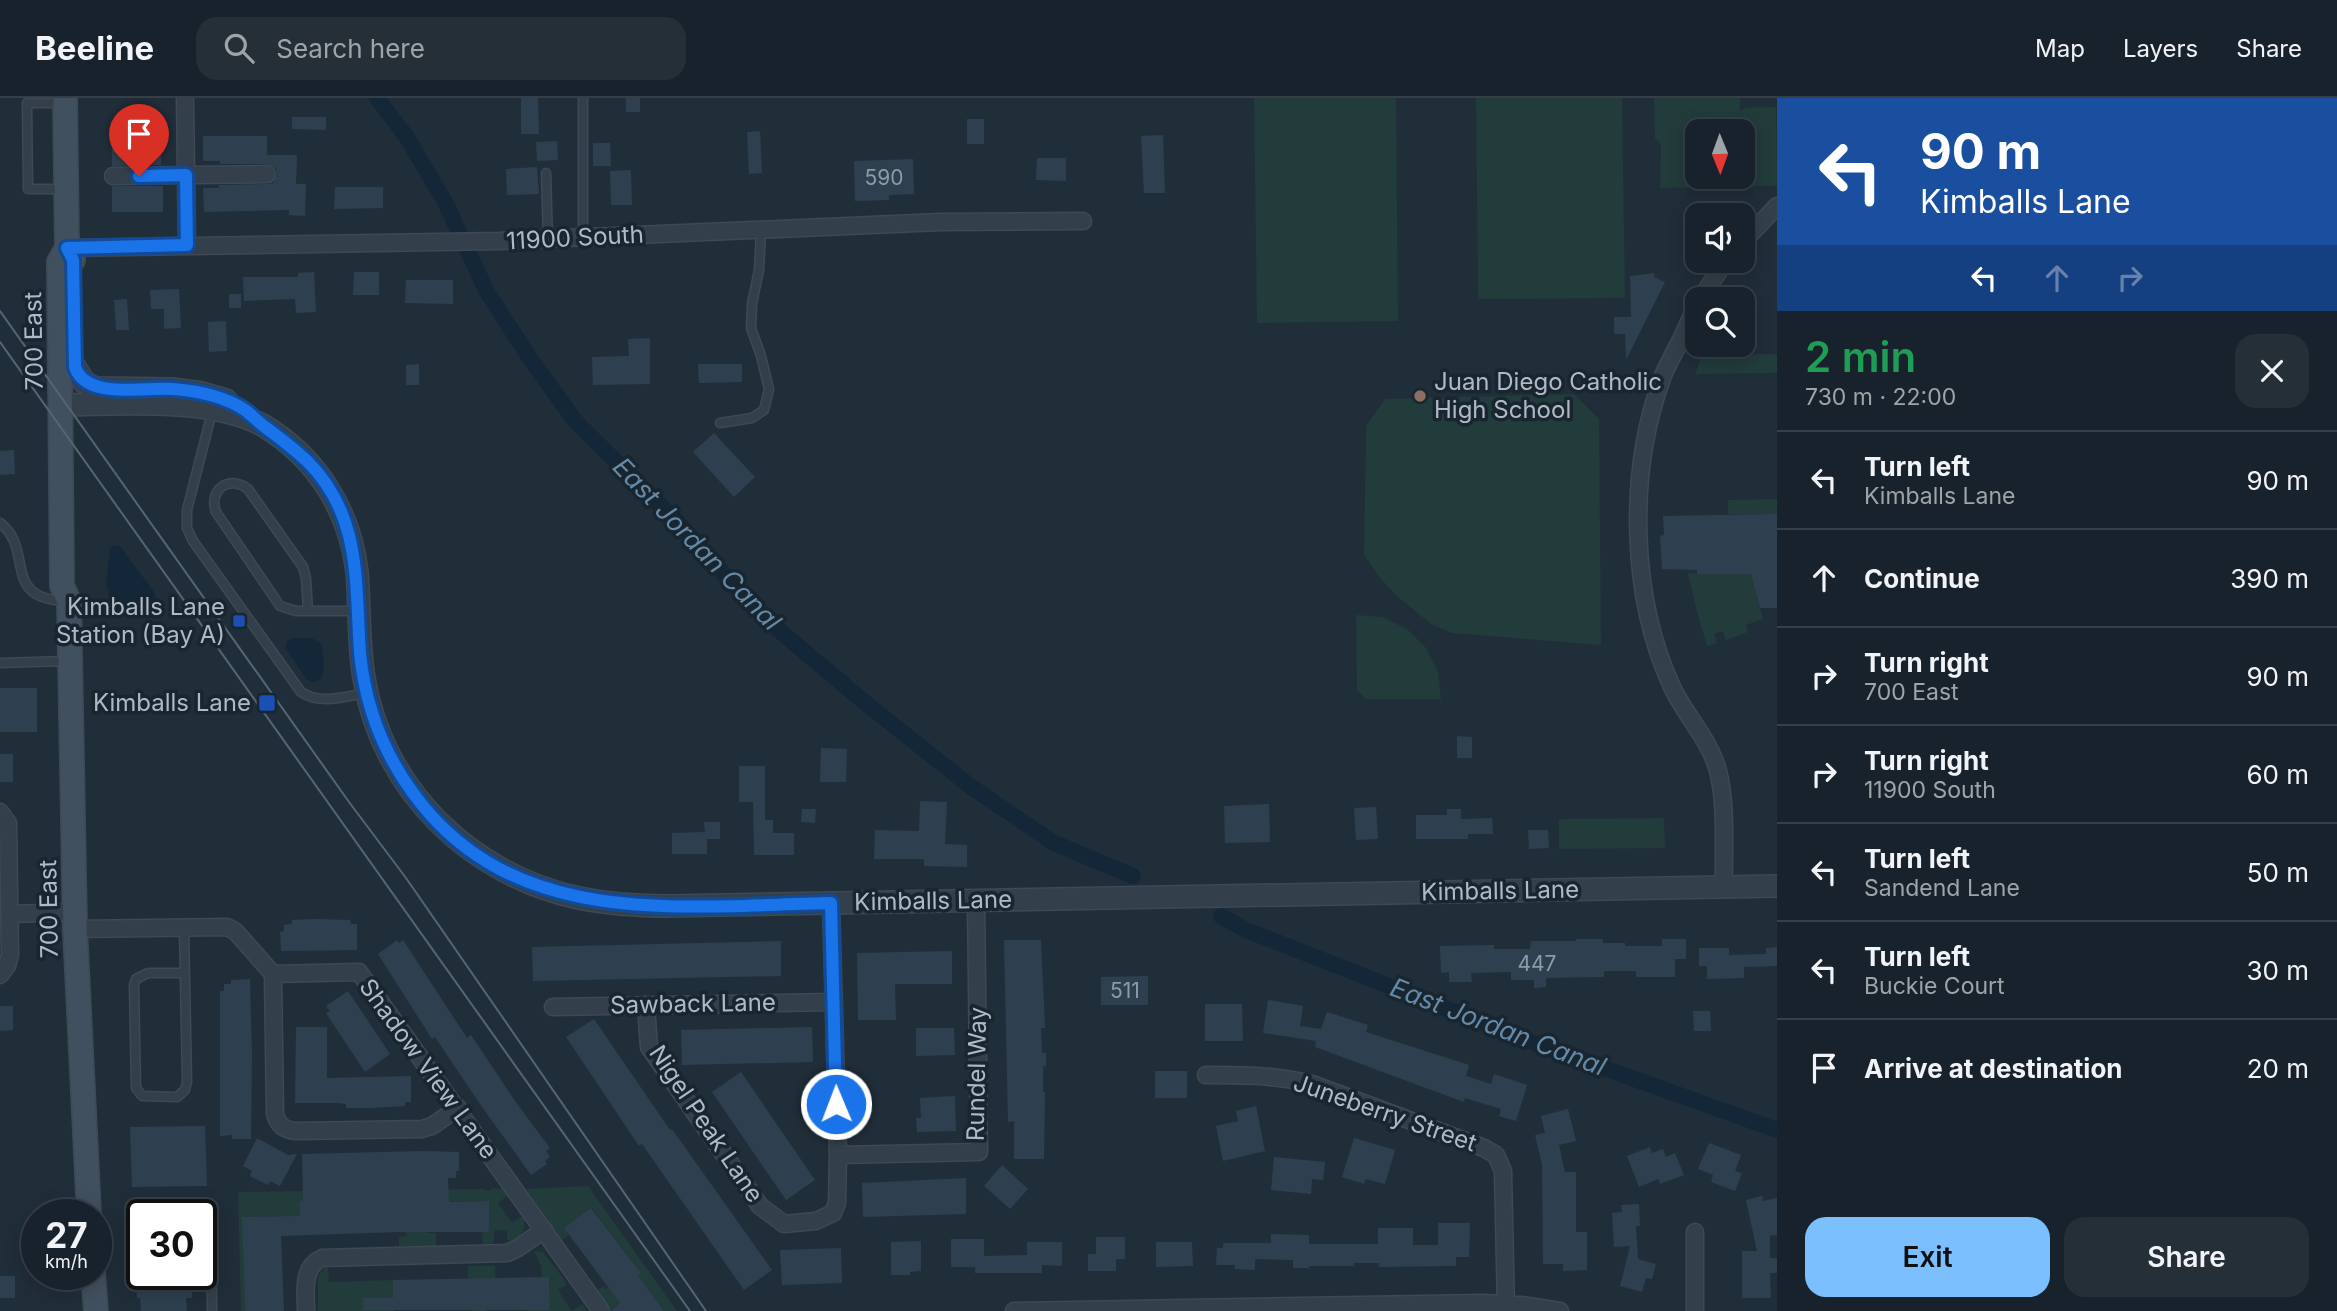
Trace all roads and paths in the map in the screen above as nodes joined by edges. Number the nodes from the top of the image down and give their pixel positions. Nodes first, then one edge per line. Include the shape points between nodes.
1 (185, 98) edge
2 (583, 98) edge
3 (65, 100) edge
4 (547, 173) dead end
5 (267, 174) dead end
6 (186, 175) junction
7 (113, 176) dead end
8 (66, 189) junction
9 (1777, 206) edge
10 (1083, 221) dead end
11 (1755, 229) edge
12 (761, 231) junction
13 (583, 237) junction
14 (548, 239) junction
15 (187, 245) junction
16 (67, 248) junction
17 (1685, 331) edge
18 (75, 367) junction
19 (68, 410) junction
20 (211, 416) junction
21 (720, 423) dead end
22 (262, 425) junction
23 (0, 523) edge
24 (11, 573) dead end
25 (20, 592) dead end
26 (69, 601) junction
27 (308, 611) junction
28 (359, 611) junction
29 (70, 661) junction
30 (0, 663) edge
31 (367, 693) junction
32 (1, 813) edge
33 (1777, 886) edge
34 (1724, 887) junction
35 (976, 900) junction
36 (831, 903) junction
37 (10, 914) junction
38 (75, 921) junction
39 (184, 927) junction
40 (185, 973) junction
41 (273, 974) junction
42 (0, 975) edge
43 (834, 1002) junction
44 (646, 1005) junction
45 (553, 1007) dead end
46 (1206, 1075) dead end
47 (458, 1108) junction
48 (838, 1155) junction
49 (88, 1199) edge
50 (544, 1230) junction
51 (1695, 1232) dead end
52 (94, 1290) edge
53 (212, 1290) edge
54 (1506, 1307) edge
55 (1291, 1308) edge
56 (96, 1311) edge
57 (212, 1311) edge
58 (306, 1311) edge
59 (601, 1311) edge
60 (1014, 1311) edge
61 (1560, 1311) edge
62 (1695, 1311) edge

1 - 6 street
2 - 13 lane
3 - 8 main road, 700 East
3 - 8 lane via 27,103 28,189
4 - 14 lane
5 - 6 street
6 - 7 street
6 - 15 street
8 - 16 main road, 700 East
9 - 11 street
10 - 12 street, 11900 South
12 - 13 street, 11900 South
12 - 21 lane via 751,328 769,389 764,410 752,418
13 - 14 street, 11900 South
14 - 15 street, 11900 South
15 - 16 street, 11900 South
16 - 18 main road, 700 East via 73,260
16 - 19 main road, 700 East via 60,262
17 - 34 street via 1662,380 1652,416 1641,472 1638,530 1644,591 1659,652 1672,688 1717,768 1722,792
18 - 19 main road, 700 East
18 - 22 street via 83,382 95,388 172,389 213,396 245,410
19 - 20 street, Kimballs Lane
19 - 22 street, Kimballs Lane via 181,405 224,412
19 - 26 main road, 700 East via 62,586
20 - 22 street, Kimballs Lane
20 - 31 lane via 187,510 193,541 301,692 325,700
22 - 28 street, Kimballs Lane via 309,463 335,498 353,550
23 - 24 lane via 11,539
25 - 26 lane
26 - 29 main road, 700 East
27 - 27 lane via 280,606 216,512 213,500 219,488 237,483 248,489 305,572
27 - 28 lane
28 - 31 street, Kimballs Lane
29 - 30 lane
29 - 38 main road, 700 East
31 - 36 street, Kimballs Lane via 391,759 429,814 461,844 512,875 578,898 621,904
32 - 37 street via 8,823
33 - 34 street, Kimballs Lane
34 - 35 street, Kimballs Lane
35 - 36 street, Kimballs Lane
35 - 48 street, Rundel Way via 979,1152
36 - 43 street
37 - 38 street
37 - 42 street via 9,961
38 - 39 street
38 - 49 main road, 700 East
39 - 40 lane
39 - 41 street via 235,931
40 - 40 lane via 186,1090 177,1097 142,1097 136,1088 136,979 148,974
41 - 47 street, Shadow View Lane via 359,972
41 - 47 street via 275,1114 284,1128 422,1129
43 - 44 street, Sawback Lane
43 - 48 street
44 - 45 street, Sawback Lane
44 - 48 street, Nigel Peak Lane via 649,1047 760,1206 784,1224 816,1221 832,1213 837,1202
46 - 54 street, Juneberry Street via 1263,1075 1312,1084 1496,1155 1503,1171
47 - 50 street, Shadow View Lane
50 - 58 street via 507,1253 322,1258 313,1262 307,1273
50 - 59 street, Shadow View Lane
51 - 62 street
52 - 56 main road
53 - 57 lane
54 - 55 street
54 - 61 street
55 - 60 street

